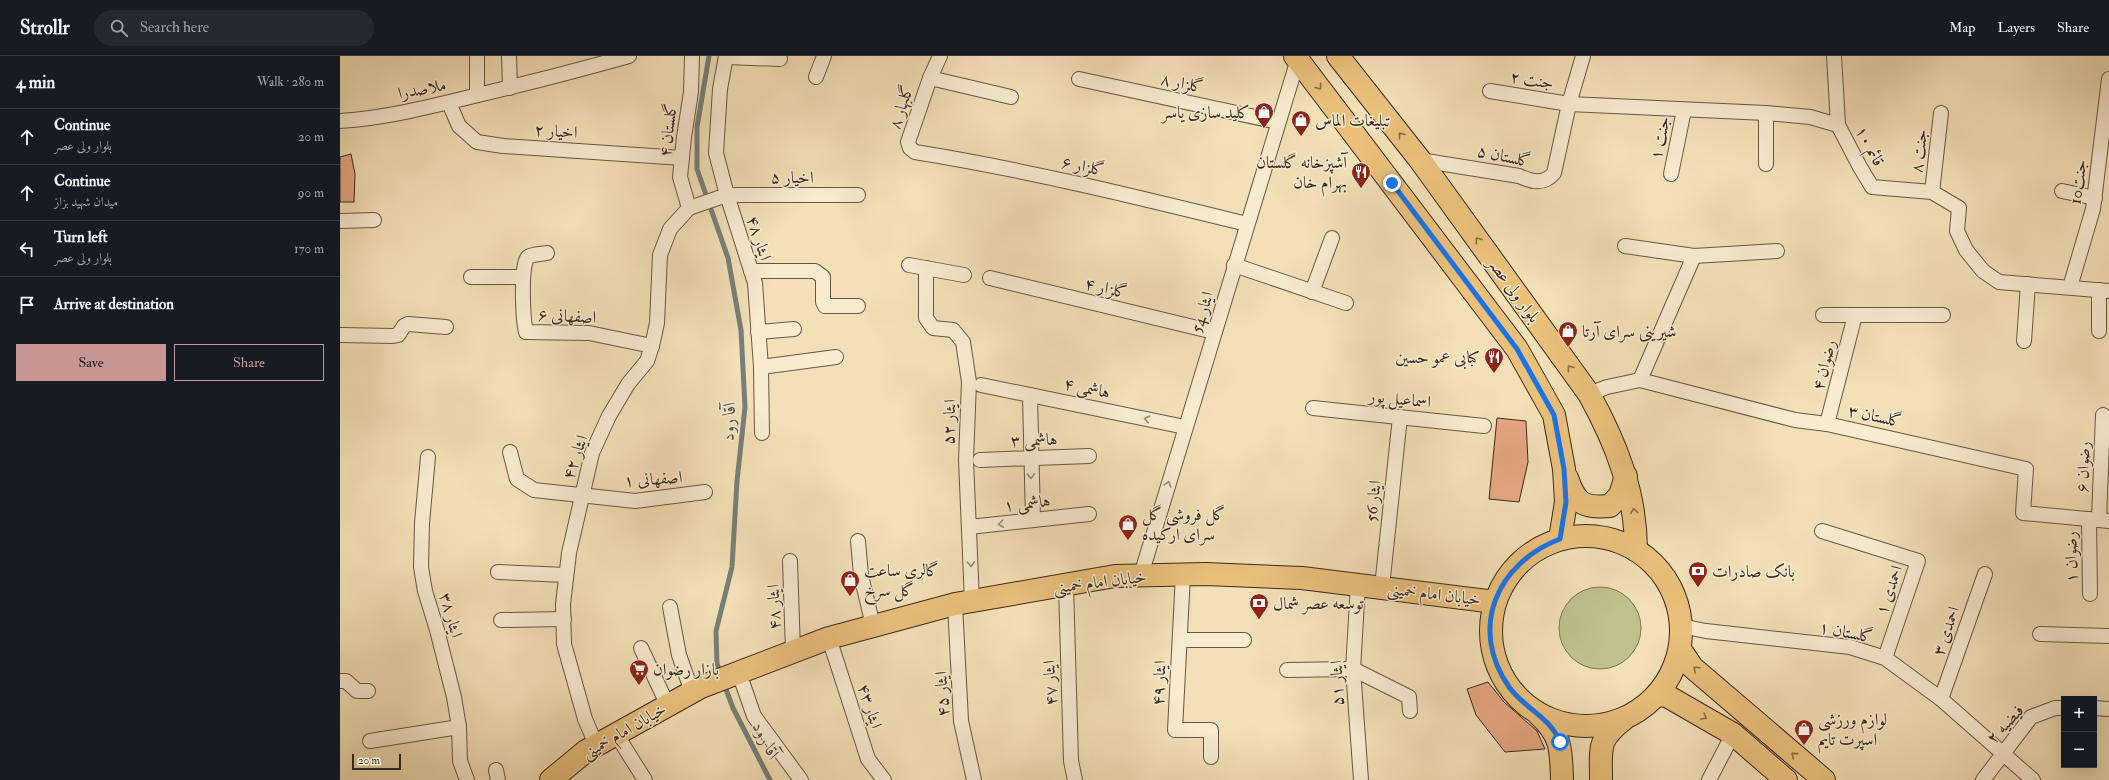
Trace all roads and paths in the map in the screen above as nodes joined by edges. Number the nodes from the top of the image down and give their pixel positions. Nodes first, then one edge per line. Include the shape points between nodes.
1 (477, 56) edge
2 (509, 56) edge
3 (629, 56) edge
4 (692, 56) edge
5 (726, 56) edge
6 (824, 56) edge
7 (940, 56) edge
8 (1338, 56) edge
9 (1583, 56) edge
10 (1834, 56) edge
11 (1297, 58) edge
12 (780, 59) dead end
13 (816, 77) dead end
14 (930, 78) junction
15 (1079, 79) dead end
16 (2109, 79) edge
17 (510, 88) junction
18 (1490, 92) dead end
19 (477, 95) junction
20 (1011, 97) dead end
21 (449, 103) junction
22 (1569, 104) junction
23 (1684, 110) junction
24 (1766, 113) junction
25 (1941, 114) dead end
26 (340, 121) edge
27 (1278, 122) junction
28 (1838, 125) junction
29 (2105, 146) edge
30 (910, 148) joint
31 (682, 158) junction
32 (1420, 160) junction
33 (1766, 164) dead end
34 (1671, 174) dead end
35 (2062, 191) dead end
36 (1932, 192) junction
37 (858, 195) dead end
38 (722, 197) junction
39 (2095, 198) junction
40 (694, 207) junction
41 (374, 220) dead end
42 (340, 221) edge
43 (1247, 224) junction
44 (1332, 238) dead end
45 (1625, 246) dead end
46 (1777, 251) dead end
47 (547, 253) dead end
48 (1694, 256) junction
49 (908, 265) dead end
50 (1234, 265) junction
51 (926, 268) junction
52 (751, 271) junction
53 (964, 275) dead end
54 (471, 277) dead end
55 (523, 277) junction
56 (990, 278) dead end
57 (2028, 284) junction
58 (2070, 287) junction
59 (2104, 290) edge
60 (1312, 292) junction
61 (1346, 303) dead end
62 (858, 306) dead end
63 (1823, 315) dead end
64 (1855, 315) junction
65 (1942, 315) dead end
66 (446, 327) dead end
67 (794, 329) dead end
68 (758, 332) junction
69 (1214, 332) junction
70 (2099, 332) dead end
71 (340, 335) edge
72 (2024, 341) dead end
73 (652, 346) junction
74 (836, 357) dead end
75 (761, 367) junction
76 (1640, 380) junction
77 (981, 385) dead end
78 (1589, 394) junction
79 (1030, 395) junction
80 (1313, 408) dead end
81 (2103, 415) dead end
82 (1400, 417) junction
83 (1828, 424) junction
84 (1484, 426) dead end
85 (1185, 427) junction
86 (762, 433) dead end
87 (510, 452) dead end
88 (1089, 456) dead end
89 (428, 457) dead end
90 (1030, 458) junction
91 (980, 460) dead end
92 (1564, 469) junction
93 (1626, 476) junction
94 (705, 492) dead end
95 (581, 495) junction
96 (1089, 514) dead end
97 (1033, 520) junction
98 (2099, 520) edge
99 (969, 527) junction
100 (1822, 531) dead end
101 (1560, 539) junction
102 (858, 541) dead end
103 (1636, 550) junction
104 (790, 561) dead end
105 (498, 572) dead end
106 (1183, 574) junction
107 (1985, 574) dead end
108 (566, 575) junction
109 (1141, 575) junction
110 (1066, 585) junction
111 (1358, 585) junction
112 (1382, 587) junction
113 (2090, 594) dead end
114 (1495, 602) junction
115 (964, 603) junction
116 (670, 607) dead end
117 (564, 619) junction
118 (501, 620) dead end
119 (873, 626) junction
120 (1681, 626) junction
121 (2040, 634) dead end
122 (2109, 636) edge
123 (829, 638) junction
124 (1180, 640) junction
125 (1244, 640) dead end
126 (641, 648) dead end
127 (1680, 649) junction
128 (794, 652) junction
129 (1885, 658) junction
130 (1353, 669) junction
131 (1286, 670) dead end
132 (739, 673) junction
133 (340, 681) edge
134 (696, 690) junction
135 (368, 691) dead end
136 (1657, 694) junction
137 (1941, 699) junction
138 (668, 706) junction
139 (2061, 708) edge
140 (2097, 708) edge
141 (2109, 708) edge
142 (1410, 710) dead end
143 (1535, 711) junction
144 (1627, 717) junction
145 (459, 727) junction
146 (616, 734) junction
147 (1733, 734) junction
148 (370, 741) dead end
149 (596, 746) junction
150 (2003, 752) junction
151 (1212, 757) dead end
152 (467, 780) edge
153 (551, 780) edge
154 (645, 780) edge
155 (801, 780) edge
156 (884, 780) edge
157 (974, 780) edge
158 (1075, 780) edge
159 (1362, 780) edge
160 (1562, 780) edge
161 (1601, 780) edge
162 (1709, 780) edge
163 (1786, 780) edge
164 (1824, 780) edge
165 (1983, 780) edge
166 (2033, 780) edge

1 - 19 street
2 - 17 street
3 - 17 street, ملاصدرا
4 - 31 street, گلستان ۴ via 691,92
5 - 12 street
5 - 38 street, ایثار ۴۸ via 720,89 716,152
6 - 13 street
7 - 14 street, گلبهار ۸
32 -> 8 main road, بلوار ولی عصر
9 - 22 street, گلستان ۵
10 - 28 street
11 - 27 street, ایثار 54
11 -> 92 main road, بلوار ولی عصر via 1517,349 1554,415
14 - 20 street
14 - 30 street, گلبهار ۸ via 908,142
15 - 27 street, گلزار ۸
16 - 29 street, جنت10
17 - 19 street, ملاصدرا
18 - 22 street, جنت ۲
19 - 21 street, ملاصدرا
21 - 26 street, ملاصدرا via 359,120
21 - 31 street, اخیار ۲ via 459,126 477,142
22 - 23 street, قائم ۱۰
22 - 32 street, گلستان ۵ via 1554,173 1549,179 1531,182 1519,176
23 - 24 street, قائم ۱۰
23 - 34 street, جنت ۱
24 - 28 street, قائم ۱۰ via 1810,117
24 - 33 street
25 - 36 street, جنت ۸
27 - 43 street, ایثار 54
28 - 36 street, قائم ۱۰ via 1872,187
29 - 39 street, جنت10
30 - 43 street, گلزار ۶ via 915,152 988,164 1109,190
31 - 40 street, گلستان ۴ via 680,177
78 -> 32 main road, بلوار ولی عصر
35 - 39 street
36 - 57 street, قائم ۱۰ via 1959,208 1957,231 1966,250 1983,271 1999,282
37 - 38 street, اخیار ۵
38 - 40 street
38 - 52 street, ایثار ۴۸
39 - 58 street, جنت10
40 - 73 street, ایثار ۴۲ via 670,229 660,255 657,322
41 - 42 street
43 - 50 street, ایثار 54
44 - 60 street
45 - 48 street
46 - 48 street
47 - 55 street, اصفهانی ۶ via 528,257
48 - 76 street
49 - 51 street
50 - 60 street
50 - 69 street, ایثار 54
51 - 53 street
51 - 99 street, ایثار ۵۲ via 926,318 933,328 953,330 964,348 969,382 966,460
52 - 62 street via 815,271 822,277 825,306
52 - 68 street, ایثار ۴۸ via 755,283
54 - 55 street
55 - 73 street, اصفهانی ۶ via 526,332 589,333
56 - 69 street, گلزار ۴
57 - 58 street, قائم ۱۰
57 - 72 street
58 - 59 street, قائم ۱۰
59 - 70 street
60 - 61 street
63 - 64 street, رضوان ۴
64 - 65 street, رضوان ۴
64 - 83 street, رضوان ۴
66 - 71 street via 408,324 396,336
67 - 68 street
68 - 75 street, ایثار ۴۸
69 - 85 street, ایثار 54
73 - 95 street, ایثار ۴۲ via 647,361 628,384 610,416 592,454
74 - 75 street
75 - 86 street, ایثار ۴۸
76 - 78 street, گلستان ۳ via 1606,387
76 - 83 street, گلستان ۳ via 1795,420
77 - 79 street, هاشمی ۴
78 - 93 main road, بلوار ولی عصر via 1606,425
85 -> 79 street, هاشمی ۴
79 - 90 street
80 - 82 street, اسماعیل پور
81 - 98 street, رضوان ۶
82 - 84 street, اسماعیل پور
82 - 112 street, ایثار 56
83 - 98 street, گلستان ۳ via 2026,469 2023,513
109 -> 85 street, ایثار 54
87 - 95 street, اصفهانی ۱ via 517,479 534,490
88 - 90 street, هاشمی ۳
89 - 145 street, ایثار ۳۸ via 421,567
90 - 91 street, هاشمی ۳
90 -> 97 street
92 - 93 main road via 1572,492 1580,502 1593,507 1610,506 1620,495
92 - 101 main road, بلوار ولی عصر via 1566,502
103 -> 93 main road, بلوار ولی عصر via 1633,506
94 - 95 street, اصفهانی ۱ via 635,502
95 - 108 street, ایثار ۴۲
96 - 97 street, هاشمی ۱
97 -> 99 street, هاشمی ۱
98 - 113 street, رضوان ۱
99 -> 115 street, ایثار ۵۲
100 - 129 street, احمدی ۱ via 1918,561
101 - 103 main road via 1597,536
101 - 114 main road via 1535,550 1515,567 1500,589
102 - 119 street via 861,575
103 - 120 main road via 1654,564 1670,585 1679,609
104 - 128 street, ایثار ۴۸
105 - 108 street
106 - 109 main road, خیابان امام خمینی
106 - 111 main road, خیابان امام خمینی via 1302,578
106 - 124 street, ایثار ۴۹
107 - 137 street, احمدی ۳
108 - 117 street, ایثار ۴۲
109 - 110 main road, خیابان امام خمینی via 1116,576
110 - 115 main road, خیابان امام خمینی
110 - 158 street, ایثار ۴۷ via 1071,754
111 - 112 main road, خیابان امام خمینی
111 - 130 street, ایثار ۵۱
112 - 114 main road, خیابان امام خمینی
114 - 143 main road via 1491,631 1497,665 1515,694
115 - 119 main road, خیابان امام خمینی
115 - 157 street, ایثار ۴۵ via 961,721
116 - 134 street via 680,656
117 - 118 street
117 - 149 street, ایثار ۴۲ via 564,644 585,719
119 - 123 main road, خیابان امام خمینی
120 - 127 main road
120 - 129 street, گلستان ۱ via 1850,647
121 - 122 street
123 - 128 main road, خیابان امام خمینی
123 - 156 street, ایثار ۴۳ via 868,759
124 - 125 street
124 - 151 street, ایثار ۴۹ via 1175,730 1212,730
126 - 138 street
127 - 136 main road via 1672,672
164 -> 127 main road via 1692,667
128 - 132 main road, خیابان امام خمینی
129 - 137 street, گلستان ۱
130 - 131 street
130 - 142 street via 1409,698
130 - 159 street, ایثار ۵۱
132 - 134 main road, خیابان امام خمینی
132 - 155 street via 754,716
133 - 135 street via 346,682 357,691
134 - 138 main road, خیابان امام خمینی
136 - 144 main road
136 -> 147 main road via 1667,696
137 - 150 street, گلستان ۱
138 - 146 main road, خیابان امام خمینی
139 - 150 street, فیضیه ۲ via 2031,717
140 - 141 street
143 - 144 main road via 1559,722 1585,726 1602,725
143 - 160 main road via 1554,730 1560,742
144 - 161 main road via 1604,738 1601,751
145 - 148 street
145 - 152 street, ایثار ۳۸ via 460,761
146 - 149 main road, خیابان امام خمینی
146 - 154 street
147 - 162 street
147 - 163 main road
149 - 153 main road, خیابان امام خمینی
150 - 165 street, فیضیه ۲
150 - 166 street, گلستان ۱

